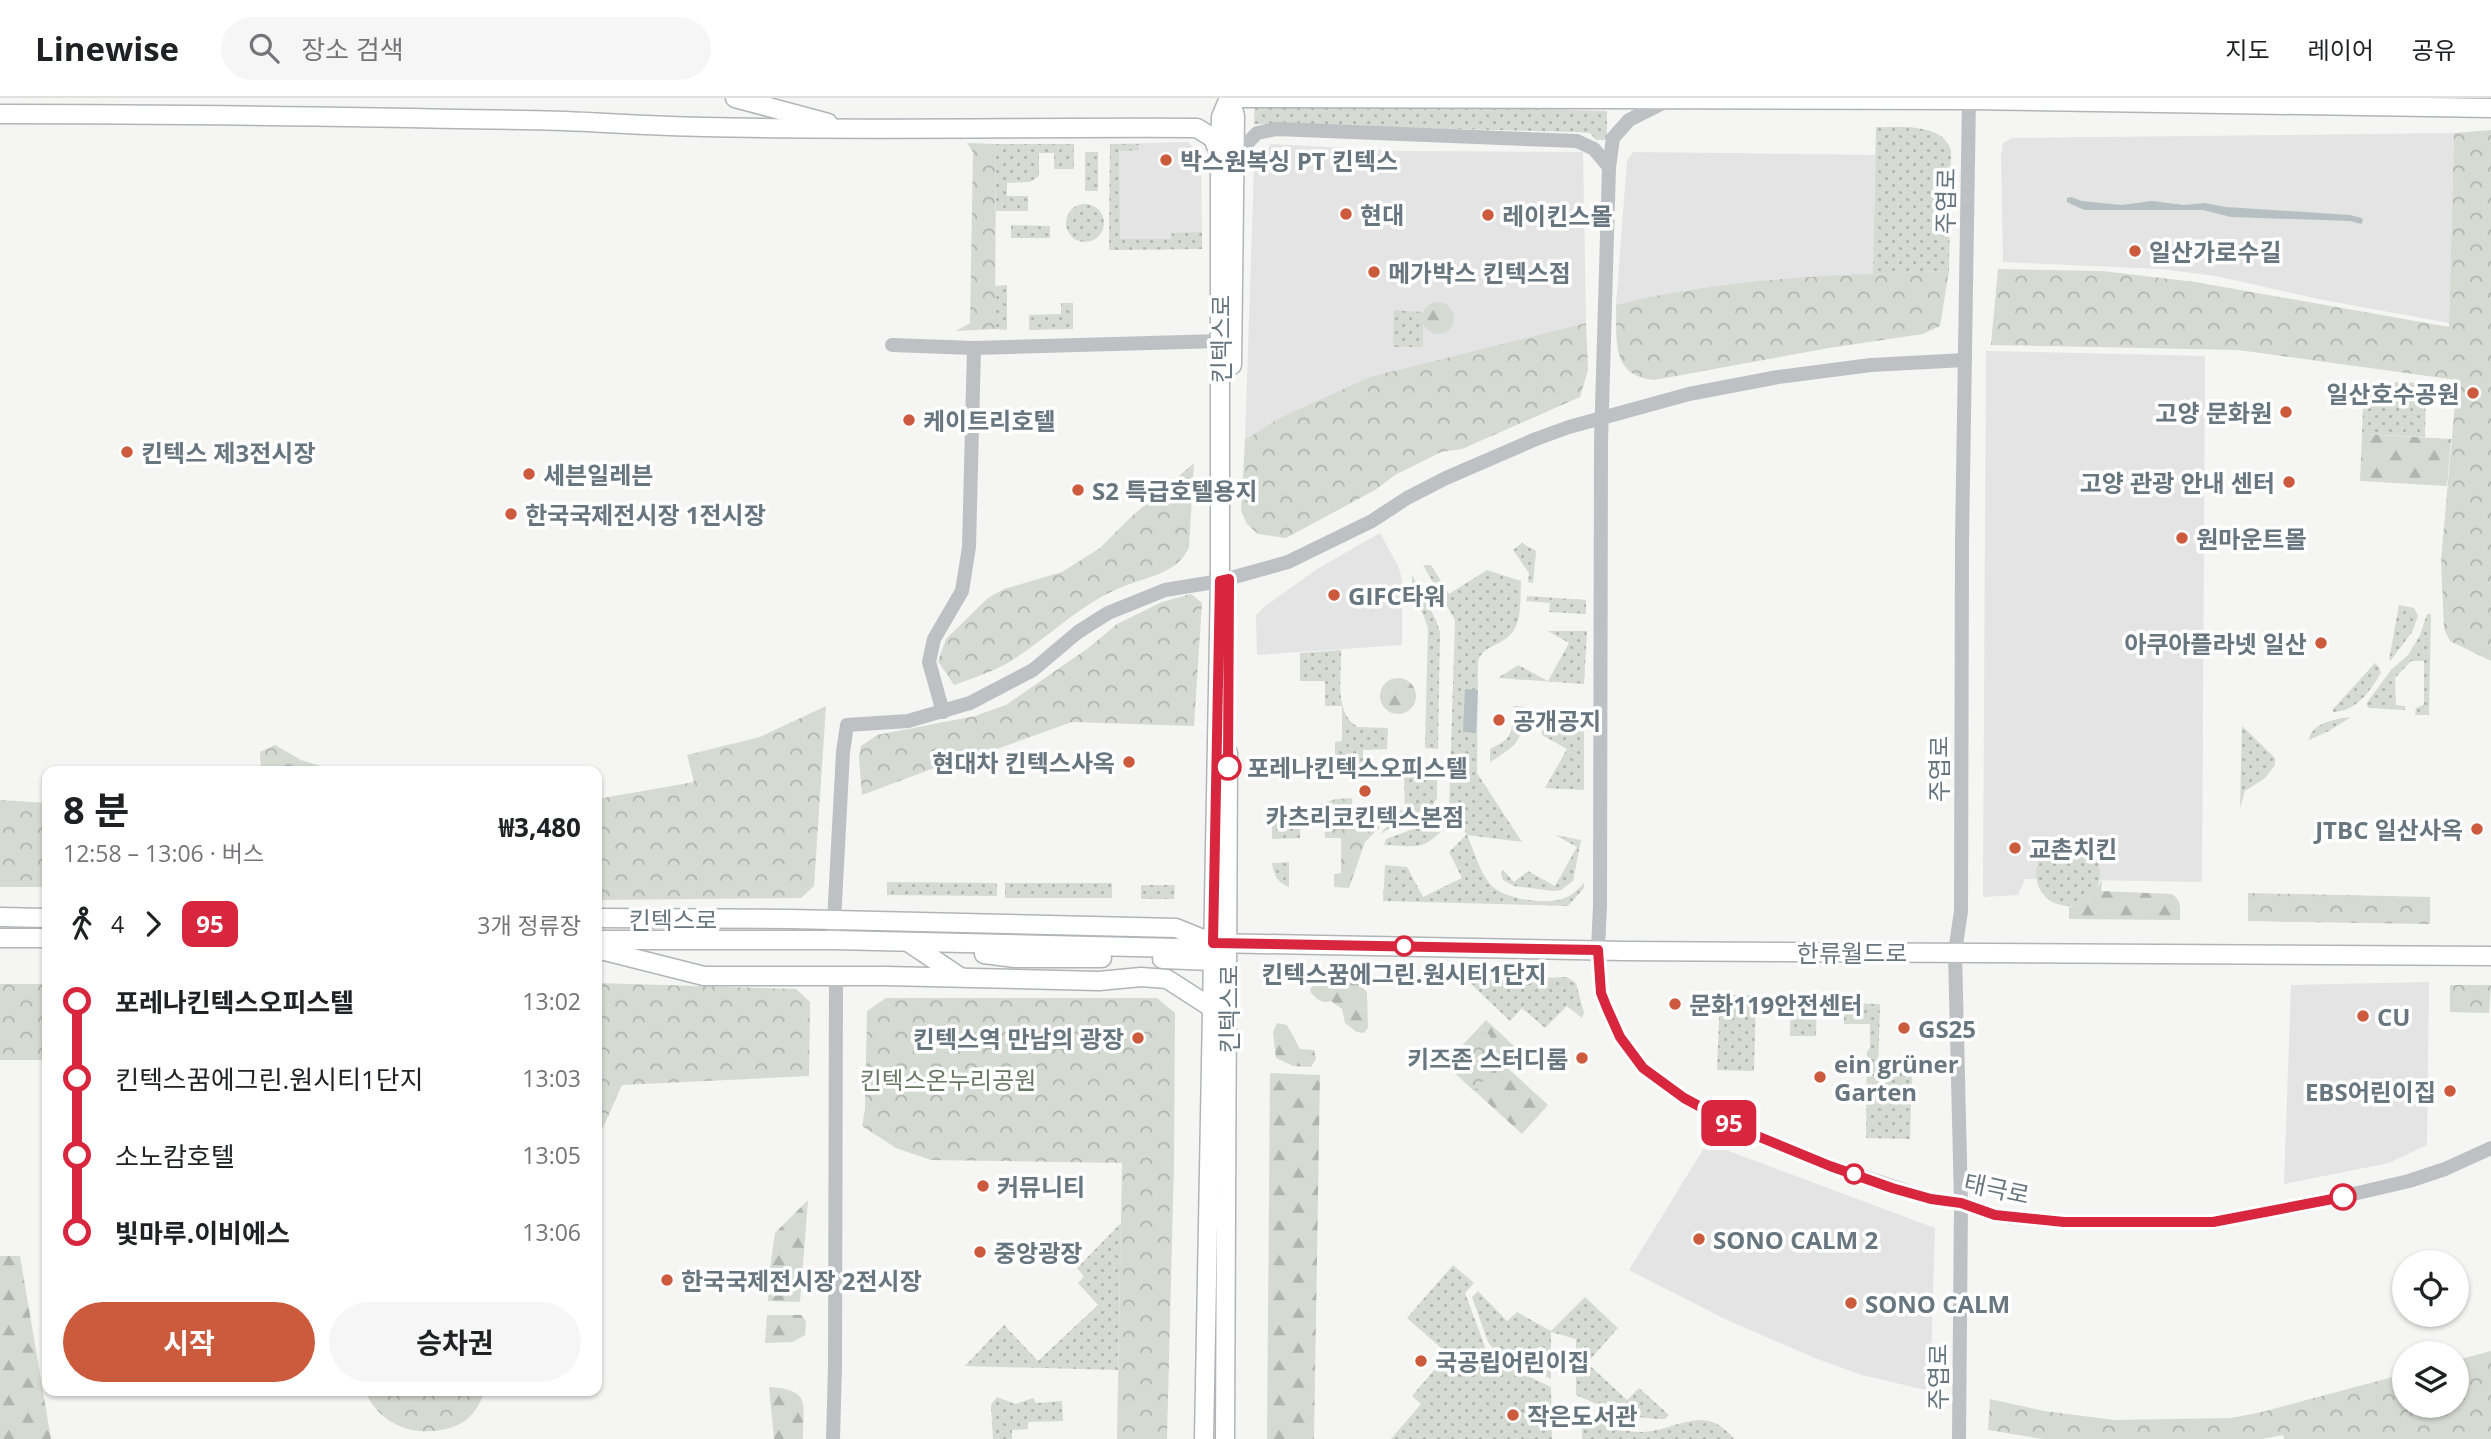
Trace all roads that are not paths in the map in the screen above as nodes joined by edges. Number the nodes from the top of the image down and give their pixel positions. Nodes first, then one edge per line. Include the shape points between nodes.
1 (735, 98) edge
2 (1230, 98) edge
3 (1235, 98) edge
4 (1969, 99) edge
5 (1670, 100) edge
6 (2491, 108) edge
7 (0, 114) edge
8 (848, 130) junction
9 (1228, 157) junction
10 (1609, 167) junction
11 (1220, 341) junction
12 (892, 345) dead end
13 (974, 348) junction
14 (1965, 360) junction
15 (1601, 417) junction
16 (1224, 580) junction
17 (943, 712) junction
18 (0, 917) edge
19 (42, 918) edge
20 (602, 918) edge
21 (833, 920) junction
22 (0, 938) edge
23 (42, 939) edge
24 (602, 940) edge
25 (833, 940) junction
26 (908, 942) junction
27 (1218, 949) junction
28 (602, 950) edge
29 (1598, 950) junction
30 (1955, 952) junction
31 (2491, 956) edge
32 (836, 977) junction
33 (960, 978) junction
34 (1212, 1008) junction
35 (2491, 1148) edge
36 (1961, 1203) junction
37 (832, 1439) edge
38 (1204, 1439) edge
39 (1225, 1439) edge
40 (1959, 1439) edge

1 - 8 main road
2 - 9 main road, 킨텍스로 via 1221,117
3 - 5 main road
4 - 5 main road
4 - 6 main road
4 - 14 street, 주엽로
5 - 10 street, 태극로 via 1629,120 1613,138
7 - 8 main road via 484,119
8 - 9 main road via 1197,128 1213,138
9 - 10 street via 1257,133 1276,129 1577,141 1594,149
9 - 11 main road, 킨텍스로
9 - 16 main road, 킨텍스로
10 - 15 street, 태극로
11 - 13 street
11 - 16 main road, 킨텍스로
12 - 13 street
13 - 17 street via 969,547 962,591 934,639 929,662
14 - 15 street via 1871,365 1778,377
14 - 30 street, 주엽로 via 1961,911
15 - 16 street via 1470,467 1288,562
15 - 29 street, 태극로
16 - 17 street via 1165,590 1108,613 1033,670
16 - 27 main road, 킨텍스로
17 - 21 street via 847,725
18 - 19 main road
20 - 21 main road, 킨텍스로
21 - 25 street
21 - 27 main road, 킨텍스로 via 1176,928
22 - 23 main road
24 - 25 main road, 킨텍스로
25 - 26 main road, 킨텍스로
26 - 27 main road, 킨텍스로
26 - 33 main road
27 - 29 main road, 한류월드로
27 - 34 main road, 킨텍스로
27 - 39 main road, 킨텍스로
28 - 32 main road via 704,976
29 - 30 main road, 한류월드로
29 - 36 street, 태극로 via 1601,993 1620,1037 1643,1068 1684,1098 1745,1131 1830,1166 1931,1199
30 - 31 main road, 한류월드로
30 - 36 street, 주엽로
32 - 33 main road
32 - 37 street
33 - 34 main road via 1167,979
34 - 38 main road, 킨텍스로
35 - 36 street, 태극로 via 2409,1181 2213,1222 2064,1222 1995,1215
36 - 40 street, 주엽로

